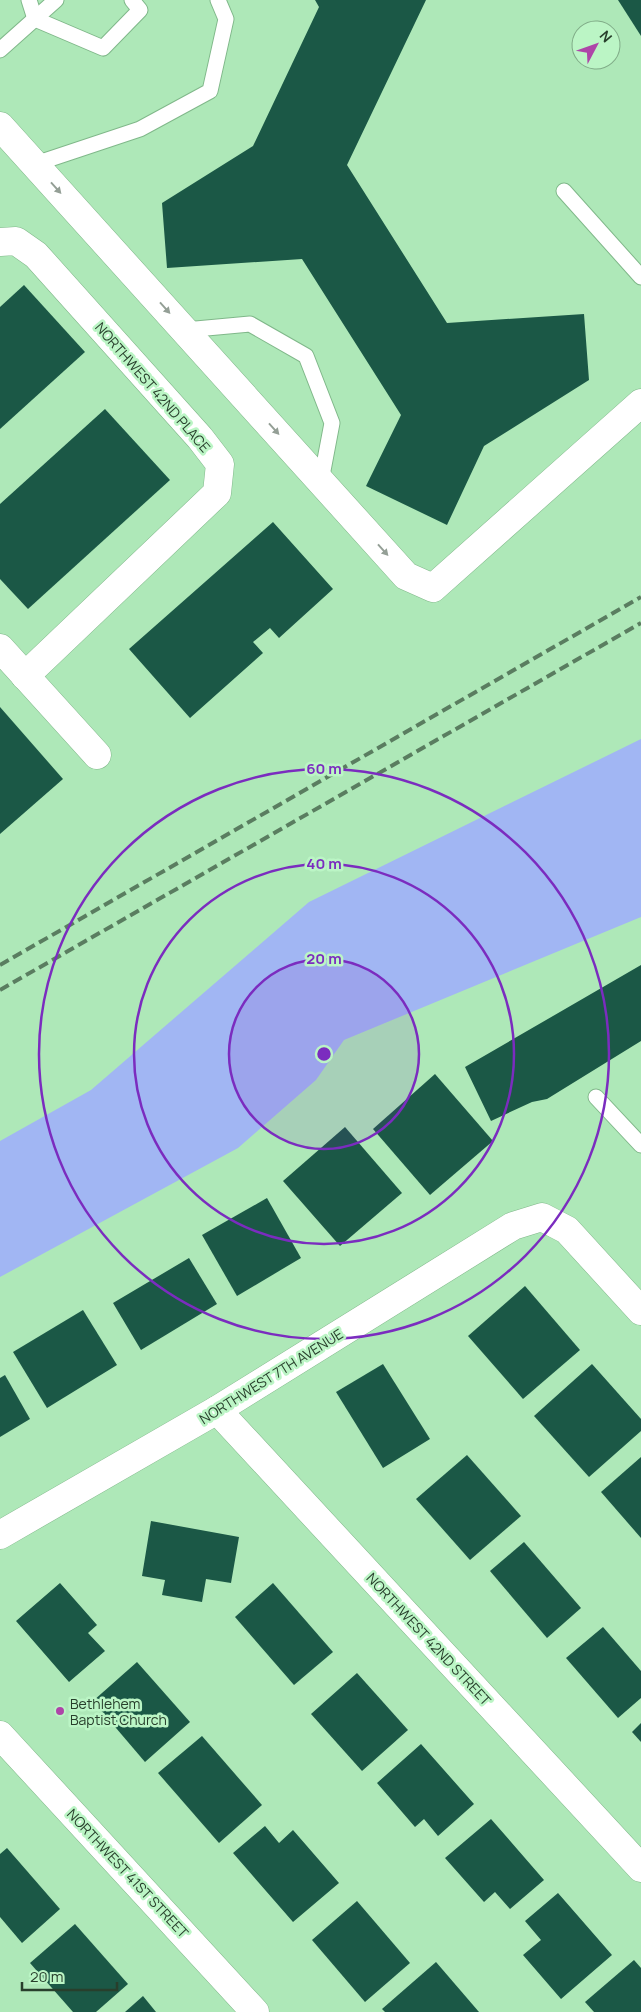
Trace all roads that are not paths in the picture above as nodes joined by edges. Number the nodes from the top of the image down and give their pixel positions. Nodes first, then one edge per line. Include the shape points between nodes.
1 (29, 0) edge
2 (56, 0) edge
3 (132, 0) edge
4 (218, 0) edge
5 (35, 19) junction
6 (0, 50) edge
7 (0, 126) edge
8 (35, 164) junction
9 (564, 191) dead end
10 (0, 242) edge
11 (641, 276) edge
12 (185, 330) junction
13 (641, 403) edge
14 (321, 481) junction
15 (0, 648) edge
16 (25, 676) junction
17 (97, 755) dead end
18 (596, 1097) dead end
19 (641, 1146) edge
20 (641, 1311) edge
21 (217, 1410) junction
22 (0, 1535) edge
23 (0, 1735) edge
24 (641, 1868) edge
25 (255, 2012) edge

1 - 5 lane
2 - 5 lane
3 - 5 lane via 140,10 103,48
4 - 8 lane via 226,19 210,91 140,129
5 - 6 lane
7 - 8 street
8 -> 12 street
9 - 11 lane
10 - 16 street, NORTHWEST 42ND PLACE via 16,241 36,255 220,464 217,494
12 -> 14 street
12 - 14 lane via 250,324 306,356 332,423
14 -> 13 street via 406,576 433,588
15 - 16 street
16 - 17 street
18 - 19 lane
20 - 21 street, NORTHWEST 7TH AVENUE via 566,1230 542,1217 513,1226
21 - 22 street, NORTHWEST 7TH AVENUE
21 - 24 street, NORTHWEST 42ND STREET
23 - 25 street, NORTHWEST 41ST STREET

